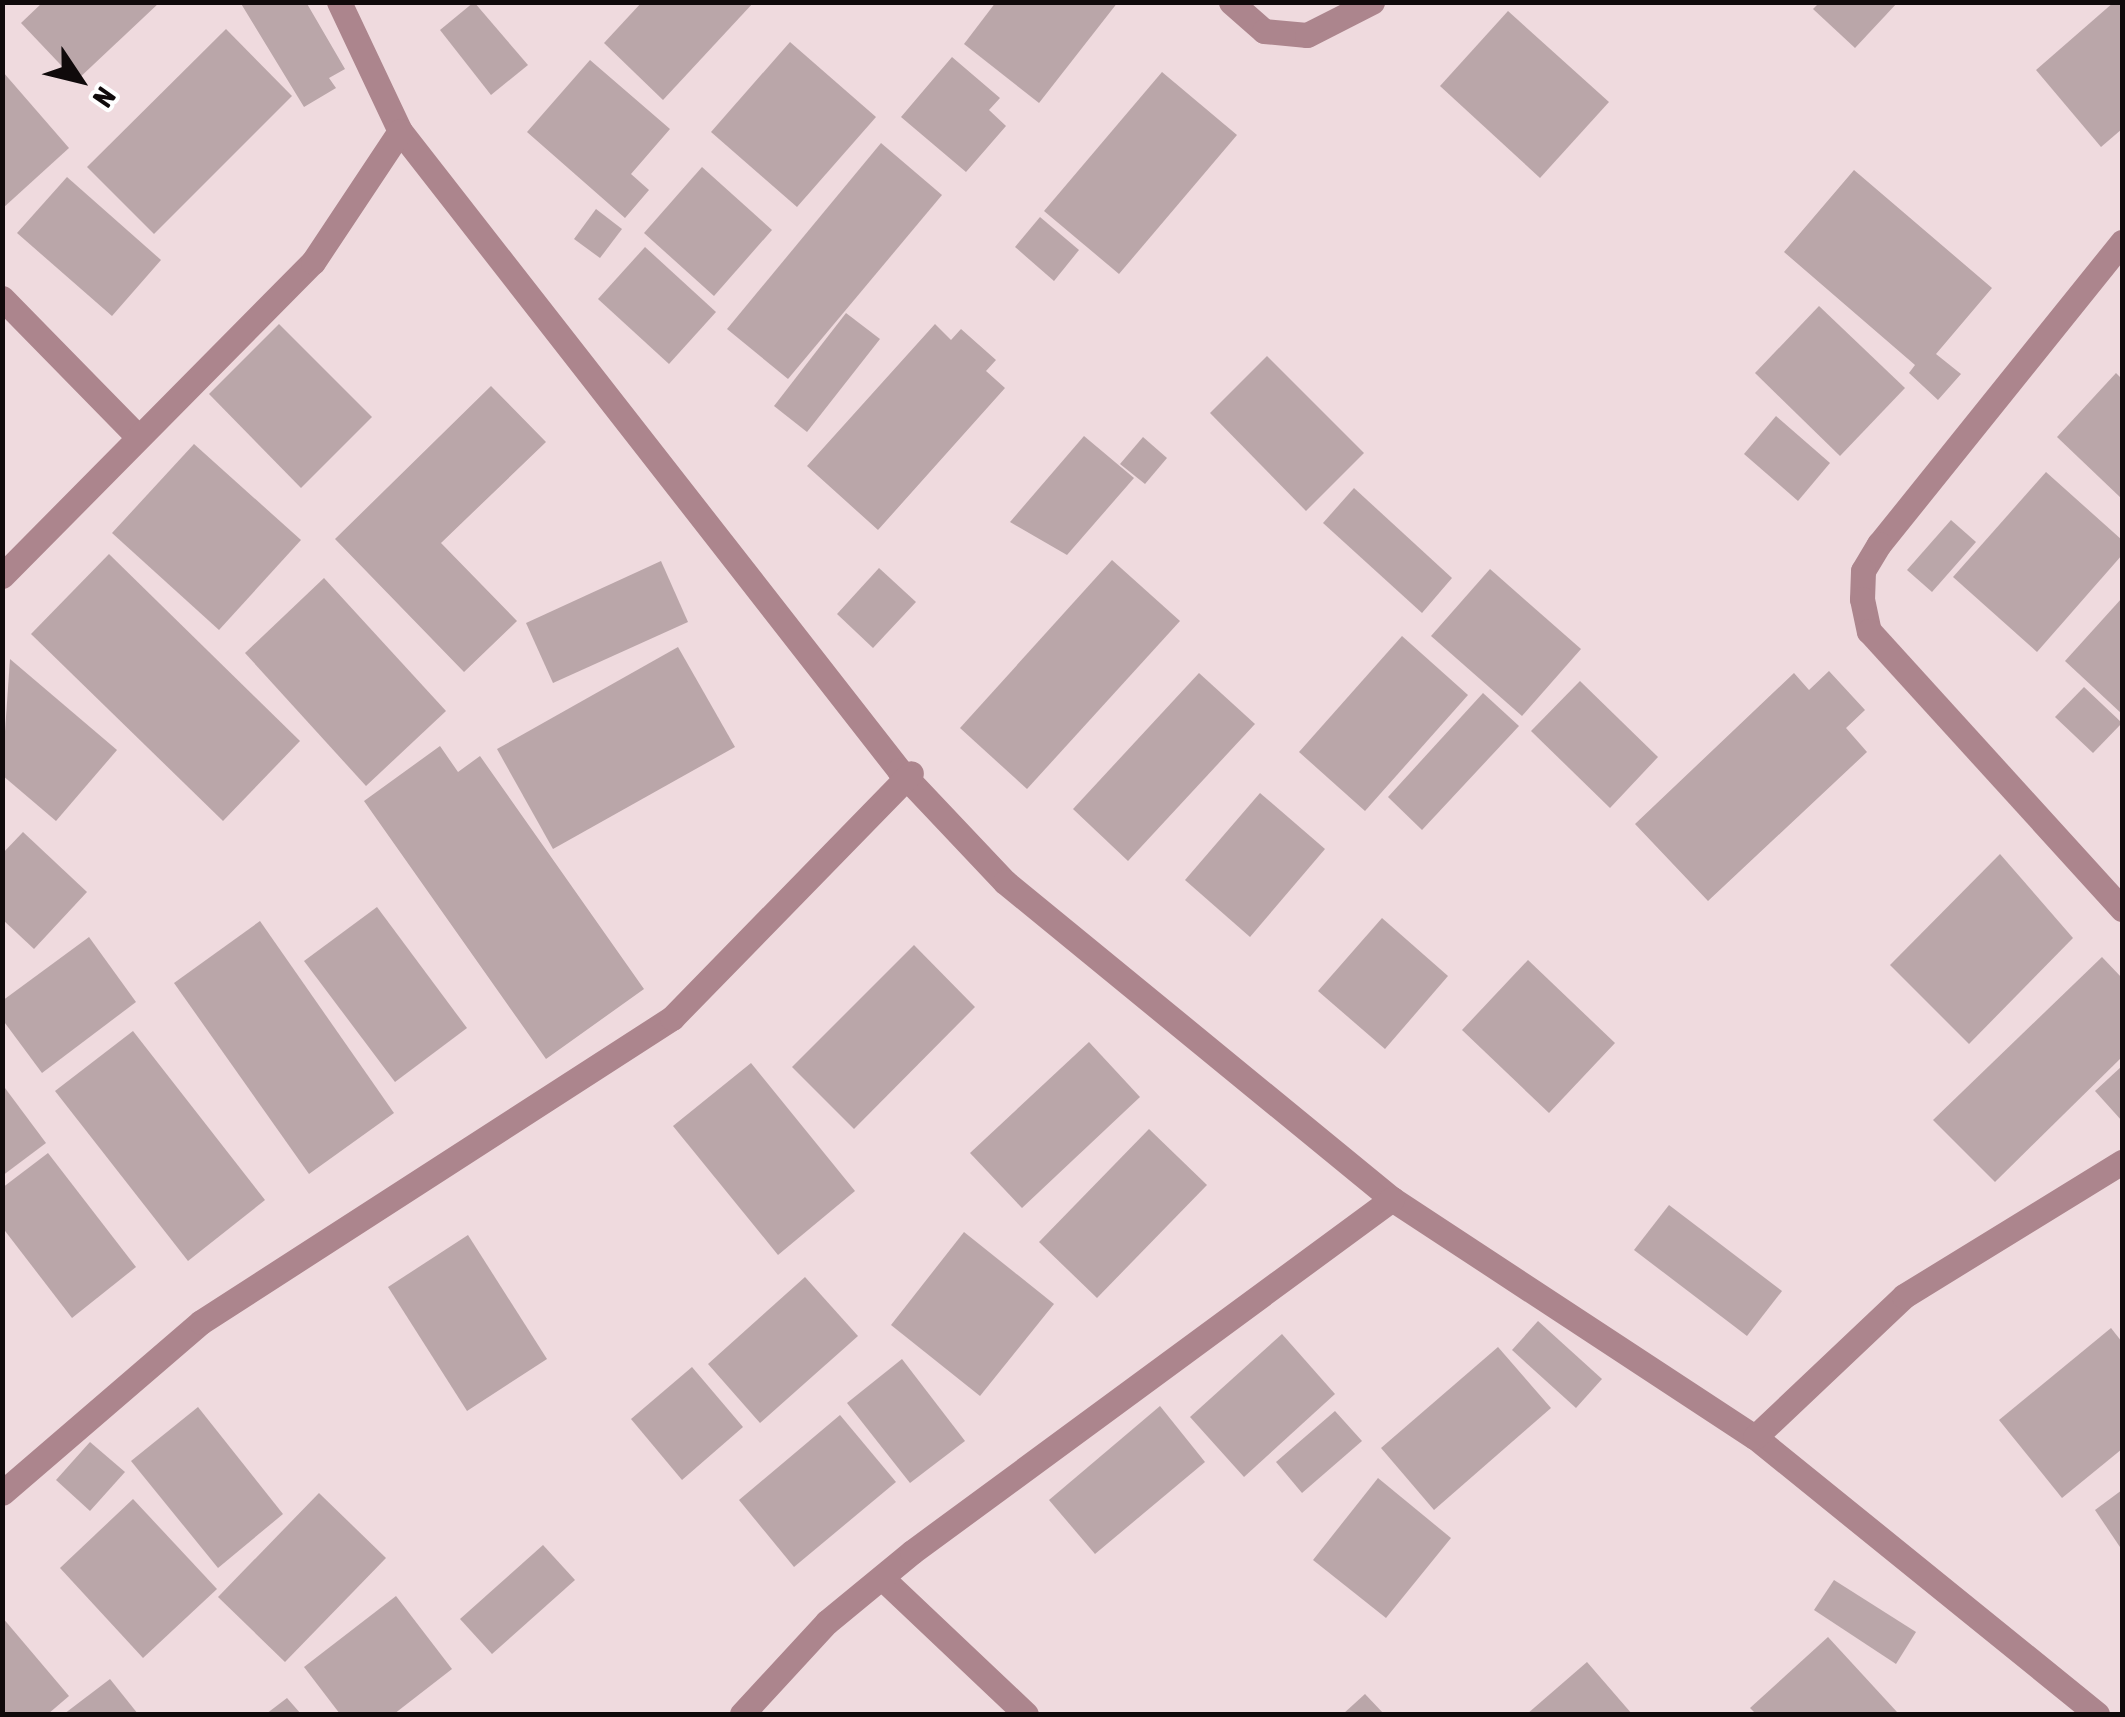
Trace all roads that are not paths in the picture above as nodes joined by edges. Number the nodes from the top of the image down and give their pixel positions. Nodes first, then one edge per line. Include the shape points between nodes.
1 (339, 2) edge
2 (1230, 2) edge
3 (1372, 2) edge
4 (400, 131) junction
5 (2122, 242) edge
6 (2, 298) edge
7 (138, 437) junction
8 (2, 576) edge
9 (911, 774) junction
10 (2122, 910) edge
11 (2122, 1162) edge
12 (1392, 1199) junction
13 (1754, 1437) junction
14 (2, 1494) edge
15 (882, 1578) junction
16 (742, 1714) edge
17 (1026, 1714) edge
18 (2097, 1714) edge

1 - 4 street
2 - 3 street via 1264,31 1307,36
4 - 7 street via 313,262
4 - 9 street via 899,770
5 - 10 street via 1878,544 1863,571 1862,599 1869,631
6 - 7 street
7 - 8 street
9 - 12 street via 1006,882
9 - 14 street via 672,1018 200,1322
11 - 13 street via 1904,1296
12 - 13 street
12 - 15 street
13 - 18 street
15 - 16 street
15 - 17 street

